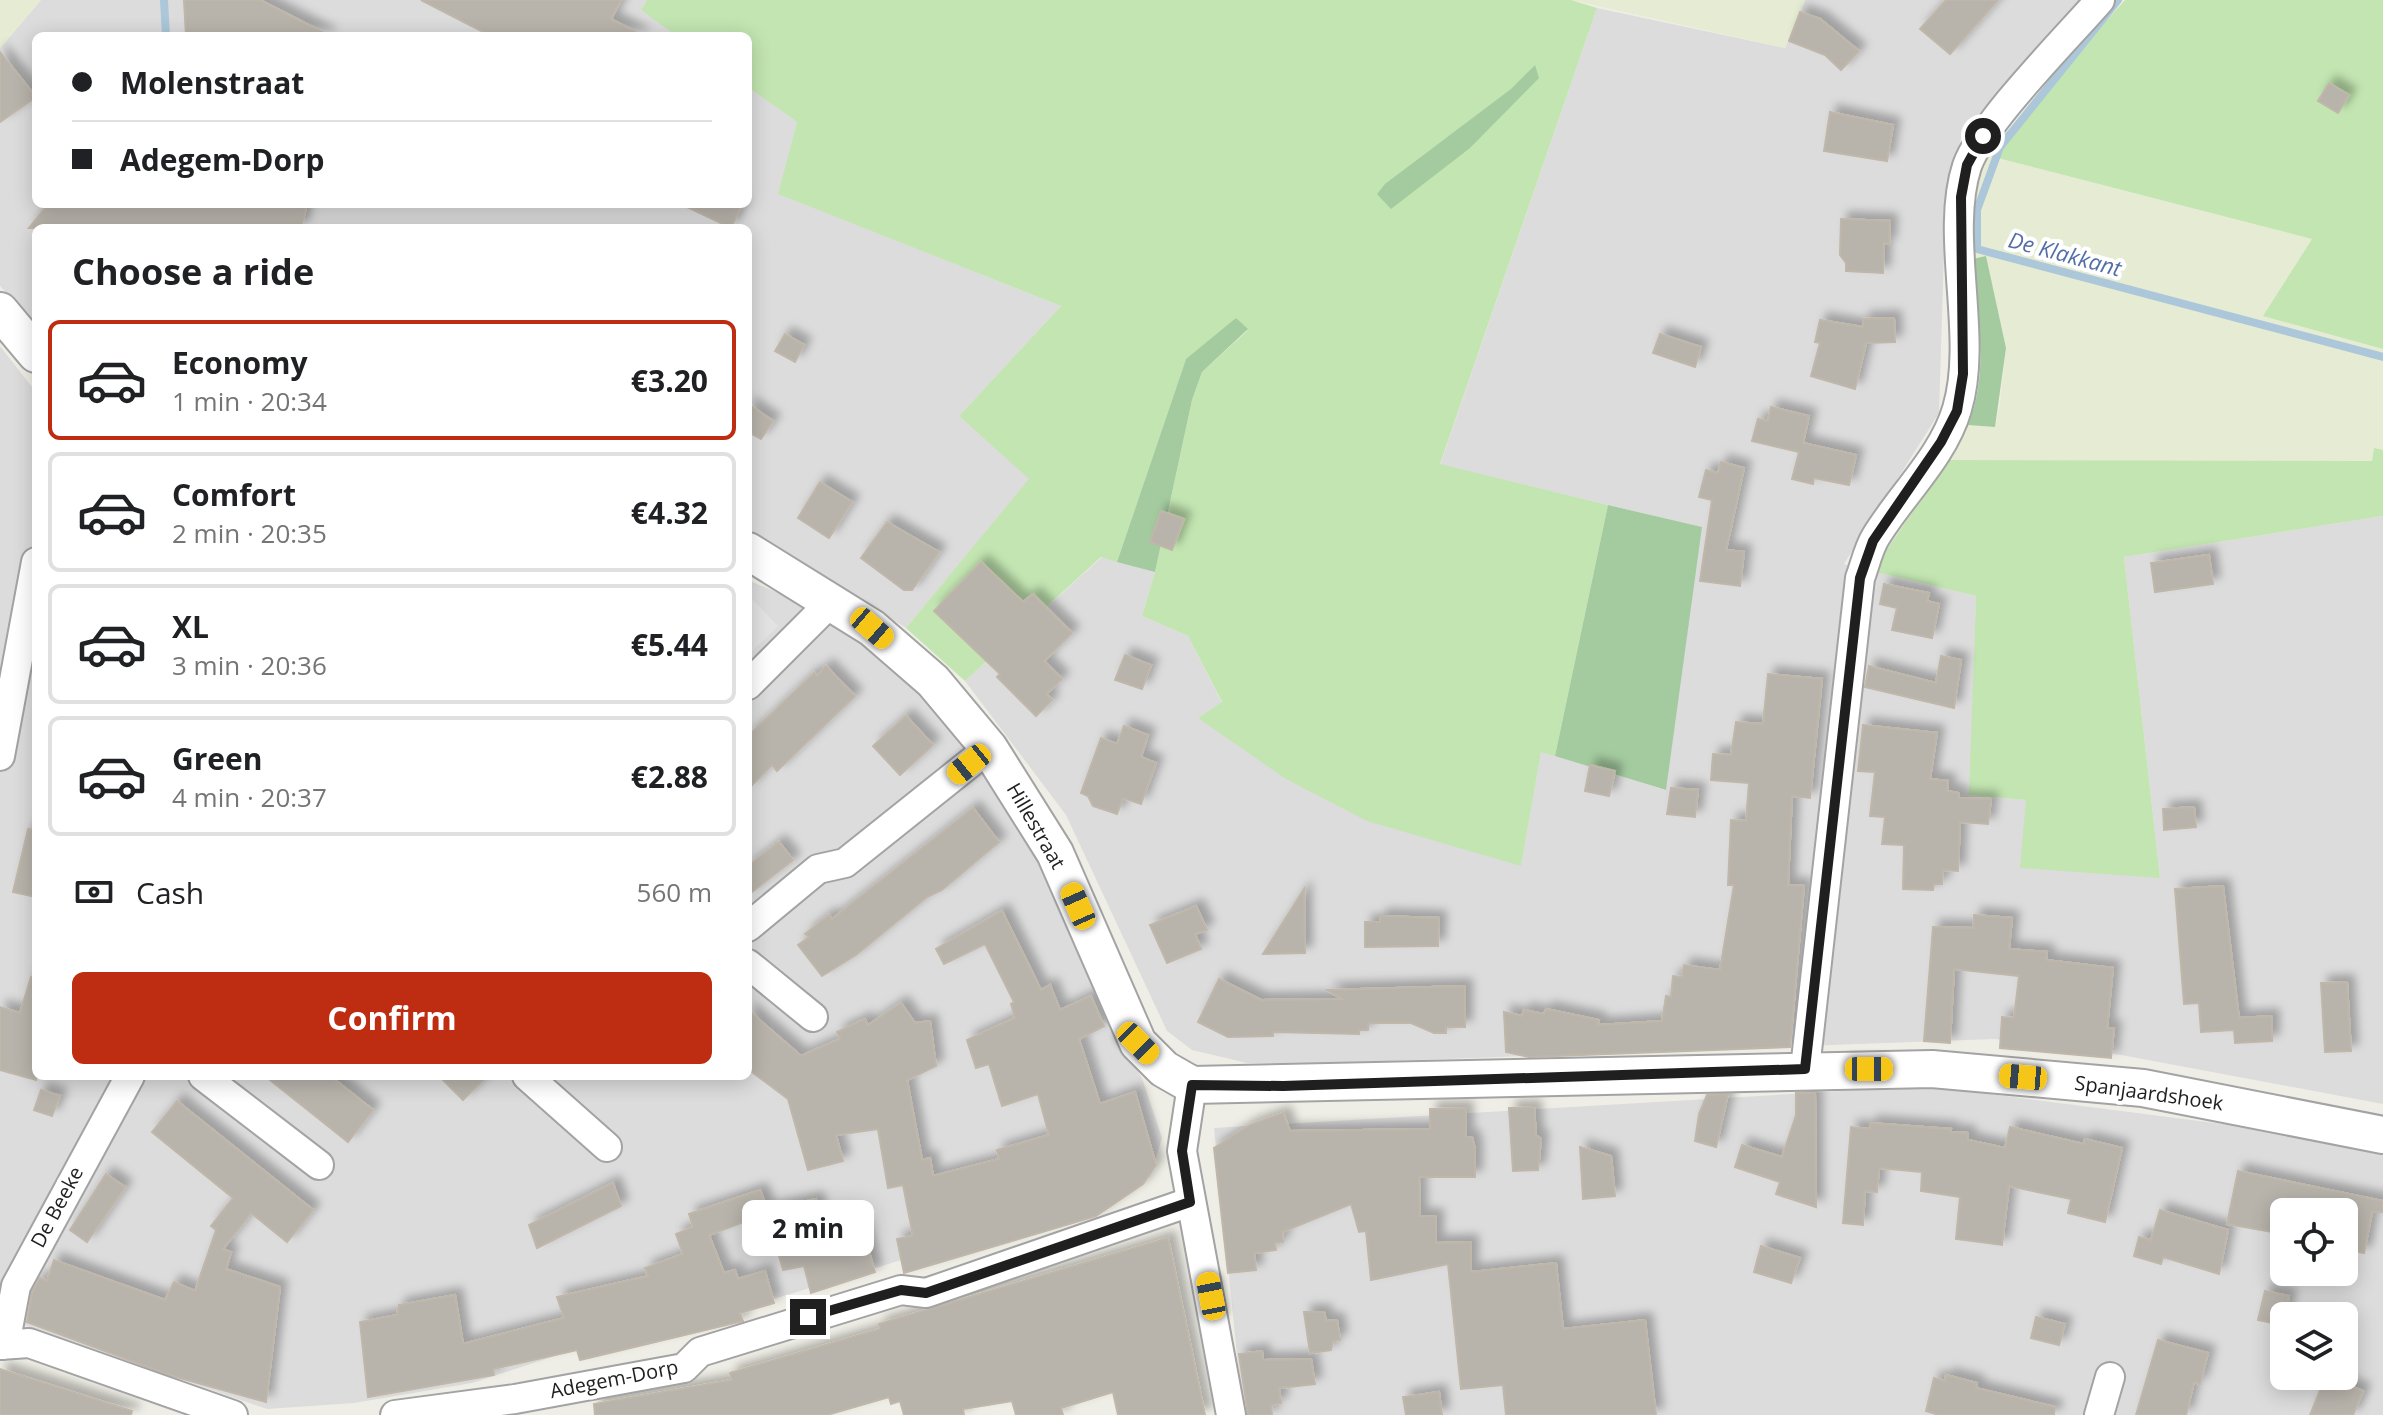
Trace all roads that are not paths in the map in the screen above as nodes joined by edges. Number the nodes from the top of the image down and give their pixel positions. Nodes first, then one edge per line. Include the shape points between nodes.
1 (2100, 0) edge
2 (0, 311) edge
3 (32, 349) edge
4 (752, 553) edge
5 (32, 584) edge
6 (832, 601) junction
7 (752, 681) edge
8 (989, 748) junction
9 (0, 756) edge
10 (752, 924) edge
11 (752, 967) edge
12 (813, 1017) dead end
13 (1805, 1069) junction
14 (128, 1080) edge
15 (208, 1080) edge
16 (532, 1080) edge
17 (1192, 1085) junction
18 (2383, 1135) edge
19 (607, 1147) dead end
20 (319, 1165) dead end
21 (1190, 1202) junction
22 (2, 1345) edge
23 (2110, 1377) dead end
24 (515, 1407) edge
25 (233, 1415) edge
26 (395, 1415) edge
27 (1231, 1415) edge
28 (2099, 1415) edge

1 - 13 street via 1983,136 1967,165 1961,197 1963,374 1957,411 1873,541 1860,578
2 - 3 street
4 - 6 street, Hillestraat
5 - 9 street
6 - 7 street
6 - 8 street, Hillestraat via 933,681
8 - 10 street via 845,863 818,869
8 - 17 street, Hillestraat via 1055,853 1138,1043 1164,1069
11 - 12 street
13 - 17 street, Spanjaardshoek
13 - 18 street, Spanjaardshoek via 1932,1069 2143,1088
14 - 22 street, De Beeke via 16,1286
15 - 20 street
16 - 19 street
17 - 21 street via 1182,1151
21 - 24 street, Adegem-Dorp via 926,1293 901,1290 700,1352 684,1368
21 - 27 street
22 - 25 street via 29,1343
23 - 28 street
24 - 26 street, Adegem-Dorp

